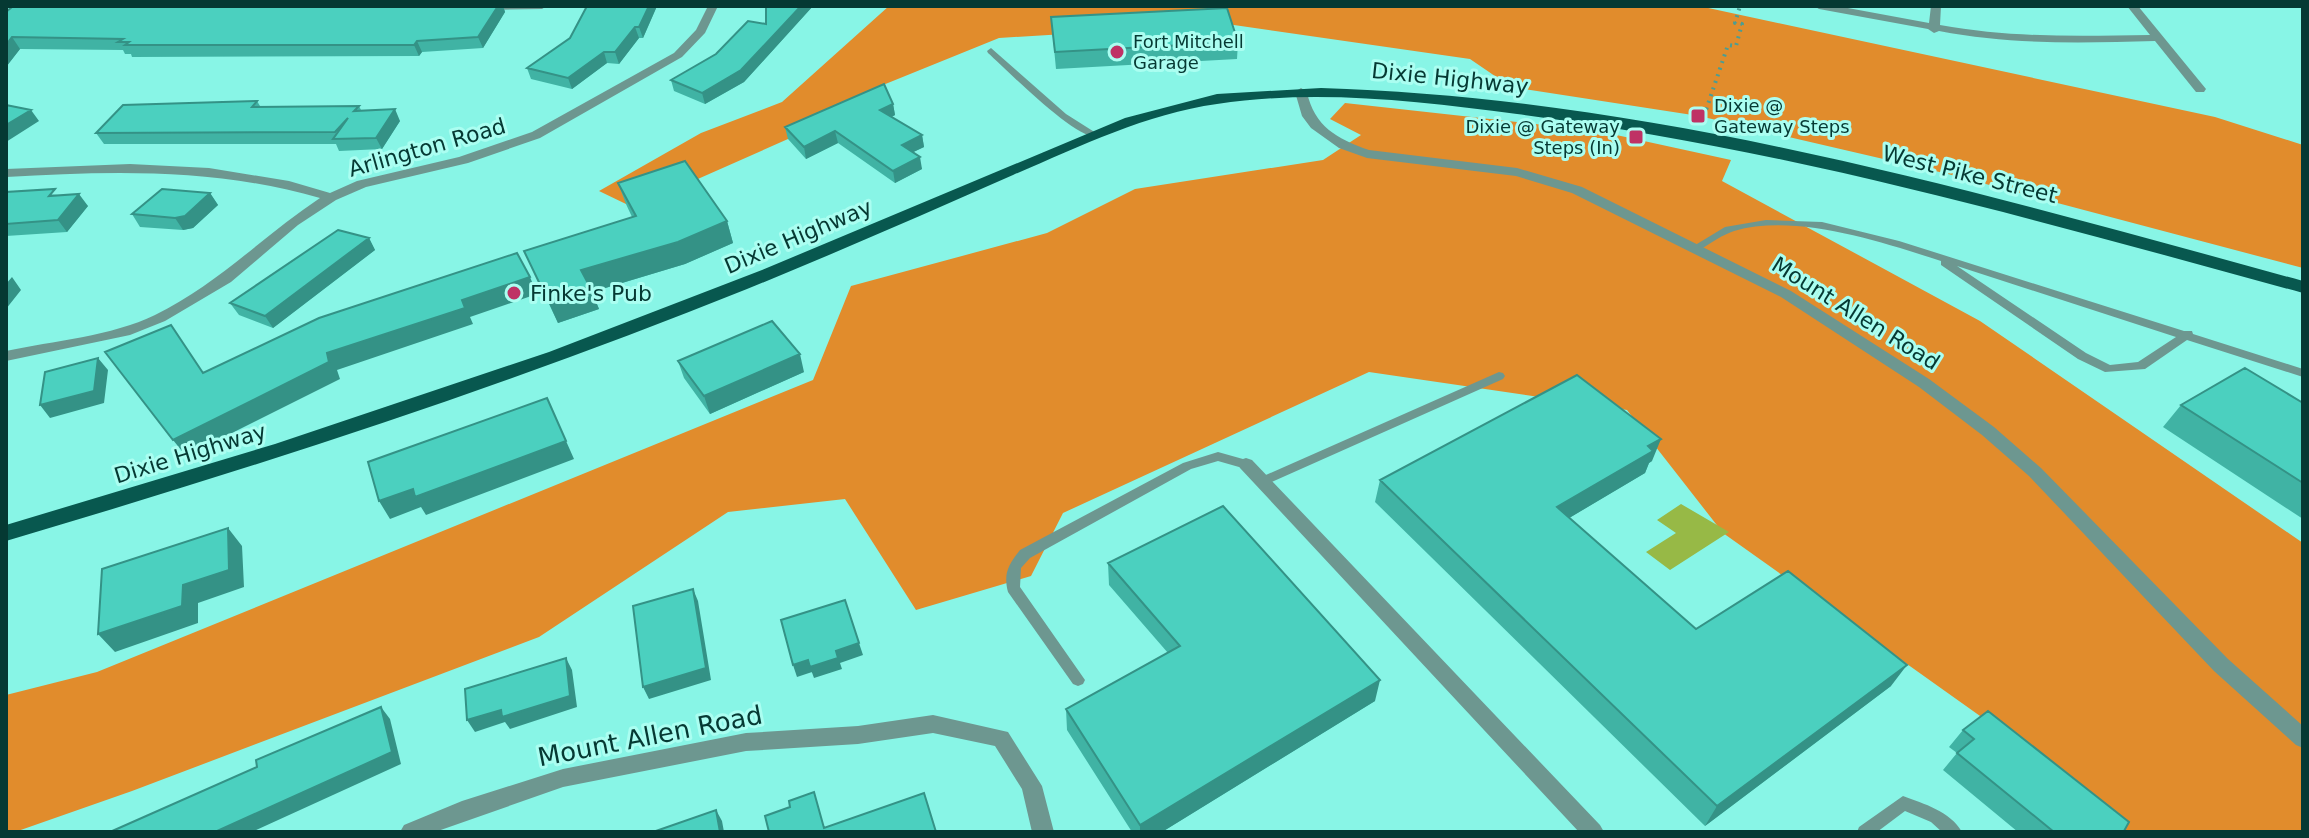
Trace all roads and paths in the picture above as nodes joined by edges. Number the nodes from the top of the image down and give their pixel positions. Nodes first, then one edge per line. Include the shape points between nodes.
1 (542, 6) edge
2 (713, 6) edge
3 (1740, 6) edge
4 (1819, 6) edge
5 (1936, 6) edge
6 (2132, 6) edge
7 (465, 7) edge
8 (1934, 30) junction
9 (2159, 38) junction
10 (991, 51) dead end
11 (2200, 89) dead end
12 (1301, 92) junction
13 (1623, 123) joint
14 (1093, 135) junction
15 (1698, 135) junction
16 (6, 173) edge
17 (331, 197) junction
18 (1697, 247) junction
19 (1931, 254) junction
20 (2303, 287) edge
21 (2188, 334) junction
22 (6, 356) edge
23 (2303, 373) edge
24 (1499, 376) dead end
25 (1246, 464) joint
26 (1263, 481) junction
27 (6, 533) edge
28 (1078, 680) dead end
29 (2303, 739) edge
30 (411, 832) edge
31 (1043, 832) edge
32 (1593, 832) edge
33 (1865, 832) edge
34 (1954, 832) edge

1 - 7 street
2 - 17 street, Arlington Road via 701,31 678,55 536,135
3 - 15 path via 1736,46 1728,45
4 - 8 street
5 - 8 street
6 - 9 street
8 - 9 street via 2033,39
9 - 11 street
10 - 14 lane via 1063,116
12 - 13 main road, Dixie Highway via 1377,94
12 - 14 main road, Dixie Highway via 1193,103
12 - 18 street, Mount Allen Road via 1303,109 1319,131 1345,147 1517,172 1577,190
13 - 15 main road, West Pike Street
14 - 27 main road, Dixie Highway via 666,316 345,430
15 - 20 main road, West Pike Street via 1912,182
16 - 17 street via 174,167 234,172
17 - 22 street, Arlington Road via 226,279 160,318 130,330
18 - 19 lane via 1729,229 1766,223 1822,225
18 - 29 street, Mount Allen Road via 1786,294 1988,431 2035,472 2221,665
19 - 21 lane
19 - 21 lane via 2109,369 2141,366
21 - 23 lane
24 - 26 lane
25 - 26 street
25 - 28 lane via 1218,456 1187,466 1019,560 1013,588
26 - 32 street
30 - 31 street, Mount Allen Road via 563,778 746,742 933,724 1001,738 1032,786
33 - 34 lane via 1903,803 1937,817

